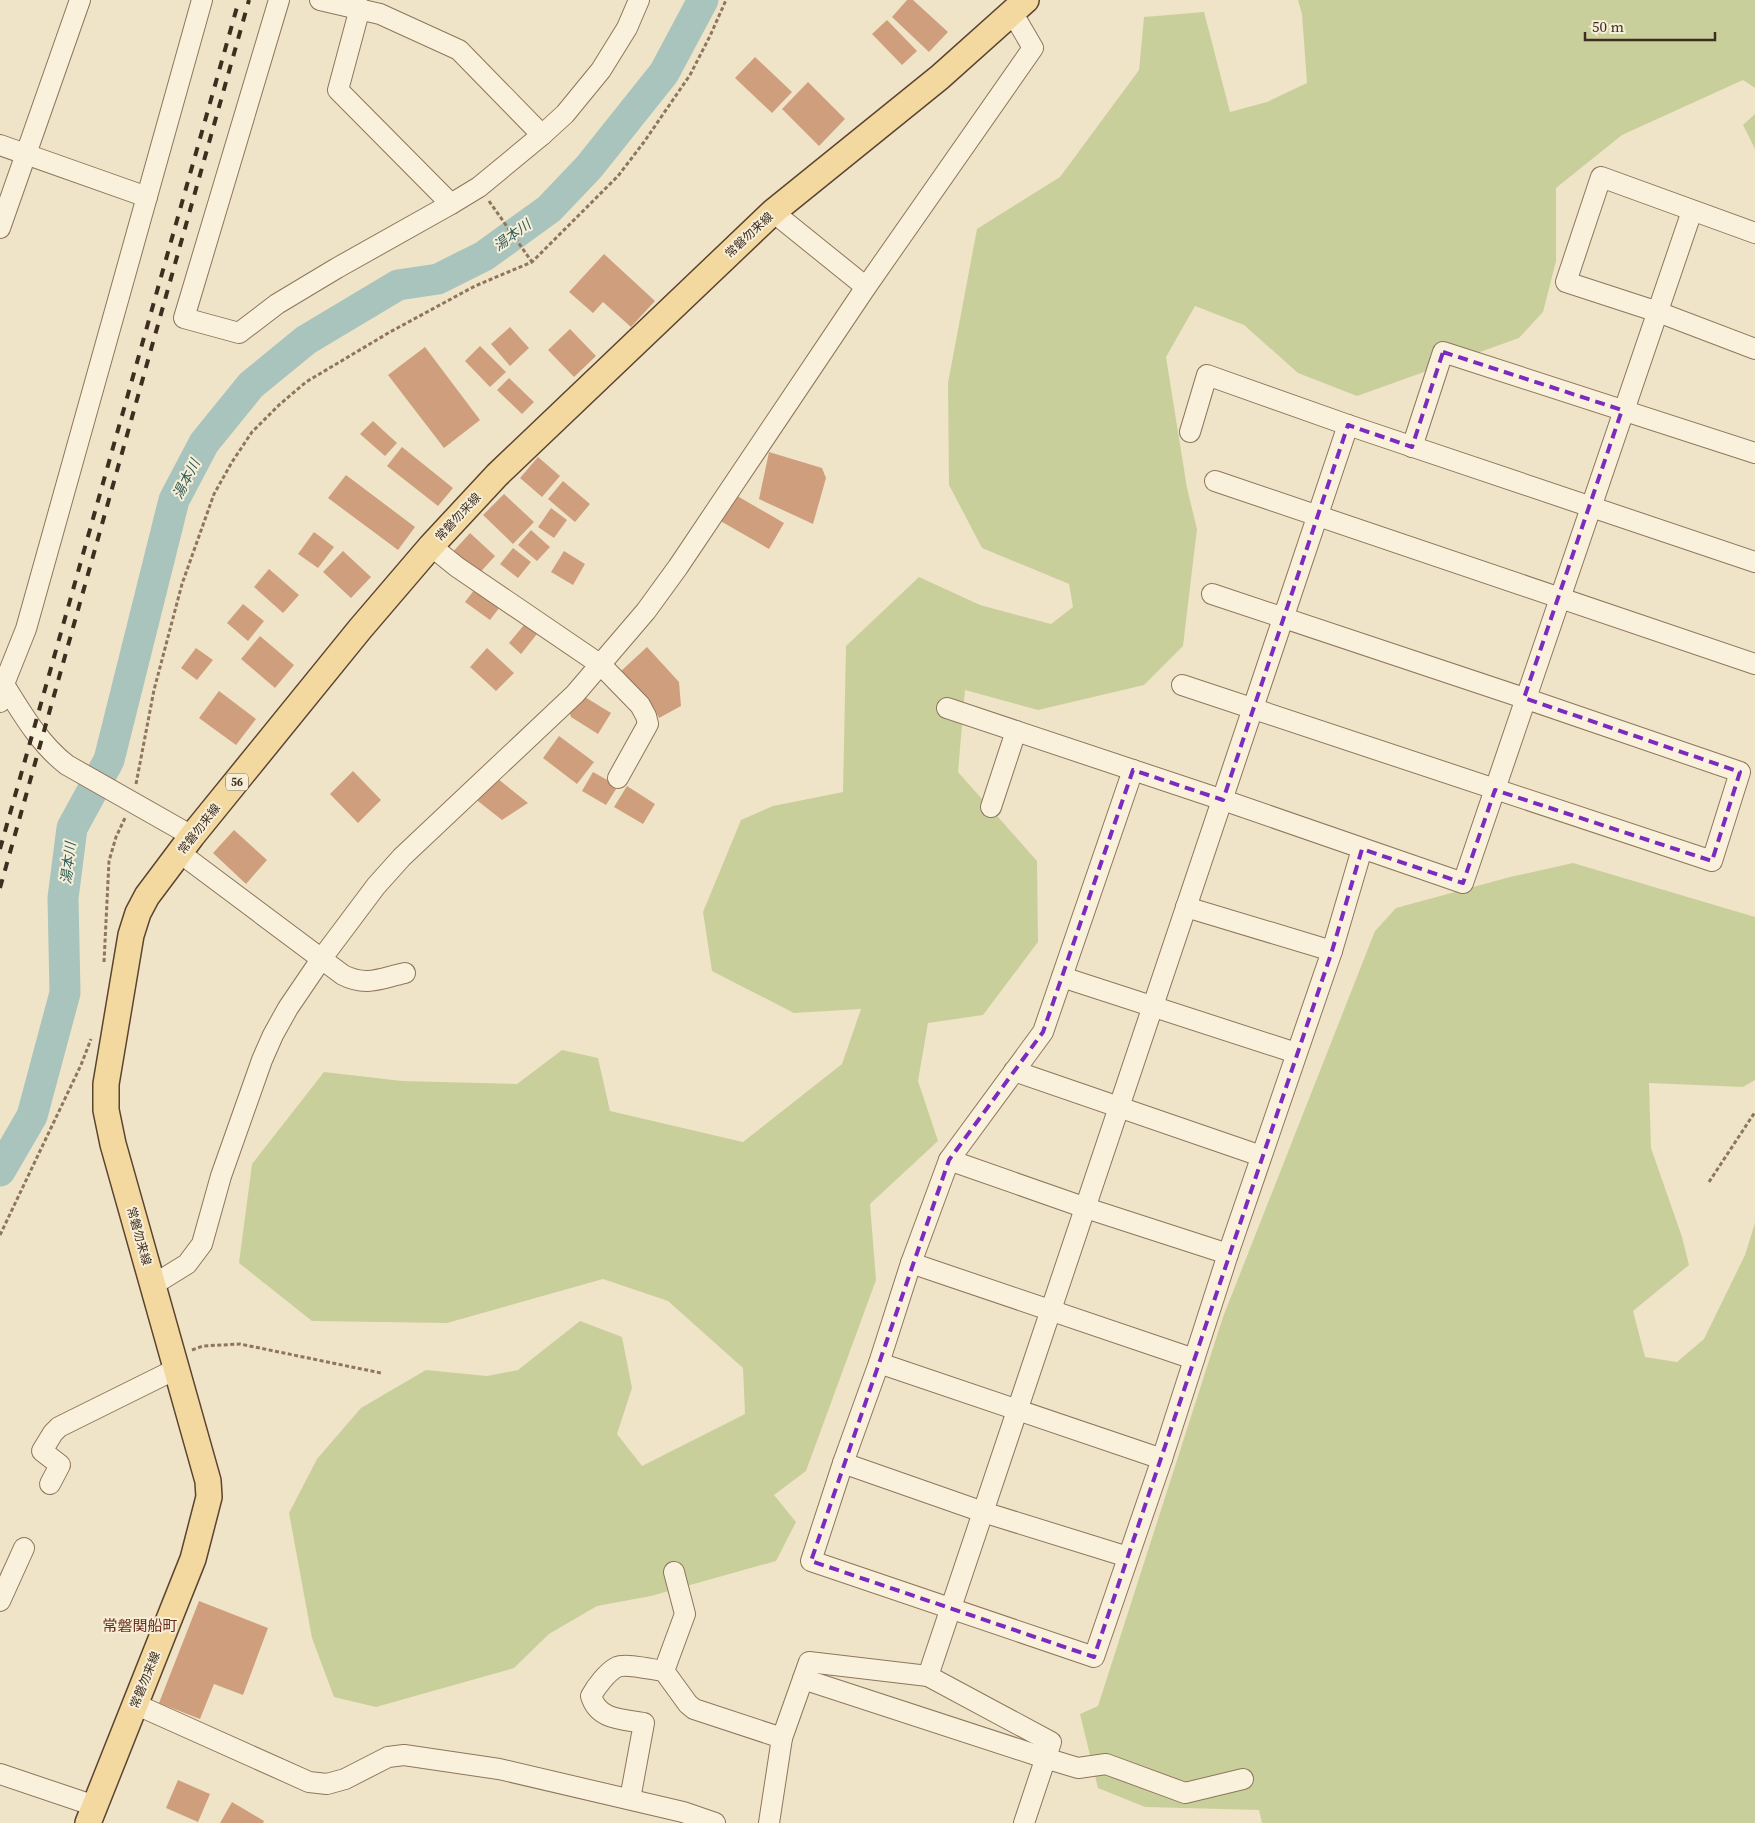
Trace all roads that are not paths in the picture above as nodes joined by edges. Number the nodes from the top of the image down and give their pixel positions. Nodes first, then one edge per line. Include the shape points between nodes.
1 (80, 0) edge
2 (202, 0) edge
3 (279, 0) edge
4 (320, 0) edge
5 (639, 0) edge
6 (1019, 6) edge
7 (360, 8) junction
8 (542, 135) junction
9 (0, 145) edge
10 (26, 154) junction
11 (147, 197) junction
12 (451, 204) junction
13 (1692, 211) junction
14 (773, 212) junction
15 (0, 228) edge
16 (1755, 233) edge
17 (866, 287) junction
18 (1658, 312) junction
19 (1755, 349) edge
20 (1622, 410) junction
21 (1348, 425) junction
22 (1190, 432) dead end
23 (1412, 447) junction
24 (1755, 453) edge
25 (1214, 481) dead end
26 (1590, 507) junction
27 (1318, 516) junction
28 (431, 546) junction
29 (1755, 562) edge
30 (1212, 594) dead end
31 (1561, 598) junction
32 (1283, 618) junction
33 (1755, 664) edge
34 (601, 665) junction
35 (1182, 685) dead end
36 (1, 688) edge
37 (1524, 698) junction
38 (947, 708) dead end
39 (1253, 709) junction
40 (1016, 731) junction
41 (1133, 770) junction
42 (618, 778) dead end
43 (1495, 790) junction
44 (1223, 800) junction
45 (991, 807) dead end
46 (186, 845) junction
47 (1362, 849) junction
48 (1186, 908) junction
49 (1332, 951) junction
50 (322, 958) junction
51 (405, 973) dead end
52 (1062, 976) junction
53 (1154, 1005) junction
54 (1296, 1053) junction
55 (1014, 1071) junction
56 (1119, 1108) junction
57 (1261, 1156) junction
58 (949, 1160) junction
59 (1086, 1208) junction
60 (1228, 1254) junction
61 (911, 1263) junction
62 (153, 1285) junction
63 (1051, 1310) junction
64 (1194, 1359) junction
65 (174, 1362) junction
66 (879, 1363) junction
67 (1018, 1410) junction
68 (1162, 1459) junction
69 (843, 1463) junction
70 (50, 1484) dead end
71 (984, 1512) junction
72 (24, 1548) dead end
73 (1128, 1557) junction
74 (7, 1570) edge
75 (674, 1572) dead end
76 (0, 1601) edge
77 (951, 1609) junction
78 (664, 1671) junction
79 (928, 1676) junction
80 (803, 1679) junction
81 (135, 1704) junction
82 (782, 1738) junction
83 (1045, 1758) junction
84 (0, 1774) edge
85 (1243, 1778) dead end
86 (630, 1799) junction
87 (92, 1814) edge
88 (682, 1818) edge
89 (714, 1823) edge
90 (769, 1823) edge
91 (1024, 1823) edge

1 - 10 street
2 - 11 street
3 - 12 street via 184,318 239,333 303,288
4 - 7 street
5 - 8 street via 627,28 601,70 565,114
6 - 14 main road, 常磐勿来線 / 56 via 940,77
6 - 17 street via 1033,48
7 - 8 street via 459,50
7 - 12 street via 338,90
8 - 12 street via 479,187
9 - 10 street
10 - 11 street
10 - 15 street
11 - 36 street via 26,629
13 - 16 street
13 - 18 street
13 - 18 street via 1600,176 1566,282
14 - 17 street
14 - 28 main road, 常磐勿来線 / 56 via 497,475
17 - 34 street via 678,567
18 - 19 street
18 - 20 street
20 - 23 street via 1443,352
20 - 24 street
20 - 26 street
21 - 22 street via 1207,375
21 - 23 street
21 - 27 street
23 - 26 street
25 - 27 street
26 - 29 street
26 - 31 street
27 - 31 street
27 - 32 street
28 - 34 street
28 - 46 main road, 常磐勿来線 / 56
30 - 32 street
31 - 33 street
31 - 37 street
32 - 37 street
32 - 39 street
34 - 42 street via 640,705 648,724
34 - 50 street via 539,729 402,857
35 - 39 street
36 - 46 street via 56,757 131,801
37 - 43 street
37 - 43 street via 1740,772 1712,861
38 - 40 street
39 - 43 street
39 - 44 street
40 - 41 street
40 - 45 street
41 - 44 street
41 - 52 street
43 - 47 street via 1463,883
44 - 47 street
44 - 48 street
46 - 50 street
46 - 62 main road, 常磐勿来線 / 56 via 138,913 131,935 106,1084 106,1110 113,1144
47 - 49 street
48 - 49 street
48 - 53 street
49 - 54 street
50 - 51 street via 343,975 364,982
50 - 62 street via 288,1008 262,1060 221,1176 202,1244 188,1264
52 - 53 street
52 - 55 street via 1043,1032
53 - 54 street
53 - 56 street
54 - 57 street
55 - 56 street
55 - 58 street
56 - 57 street
56 - 59 street
57 - 60 street
58 - 59 street
58 - 61 street
59 - 60 street
59 - 63 street
60 - 64 street
61 - 63 street
61 - 66 street
62 - 65 main road, 常磐勿来線 / 56
63 - 64 street
63 - 67 street
64 - 68 street
65 - 70 street via 59,1427 42,1451 60,1465
65 - 81 main road, 常磐勿来線 / 56 via 210,1497 193,1559
66 - 67 street
66 - 69 street
67 - 68 street
67 - 71 street
68 - 73 street
69 - 71 street
69 - 77 street via 811,1561
71 - 73 street
71 - 77 street
72 - 74 street
73 - 77 street via 1094,1657
74 - 76 street
75 - 78 street via 685,1614
77 - 79 street
78 - 82 street via 694,1709
78 - 86 street via 617,1667 596,1686 591,1696 594,1706 605,1716 644,1723
79 - 80 street via 809,1662
79 - 83 street via 1051,1742
80 - 82 street
80 - 83 street
81 - 86 street via 309,1782 327,1784 346,1779 388,1757 404,1755 499,1769
81 - 87 main road, 常磐勿来線 / 56
82 - 90 street
83 - 85 street via 1078,1768 1106,1764 1185,1793
83 - 91 street
84 - 87 street
86 - 88 street
88 - 89 street

